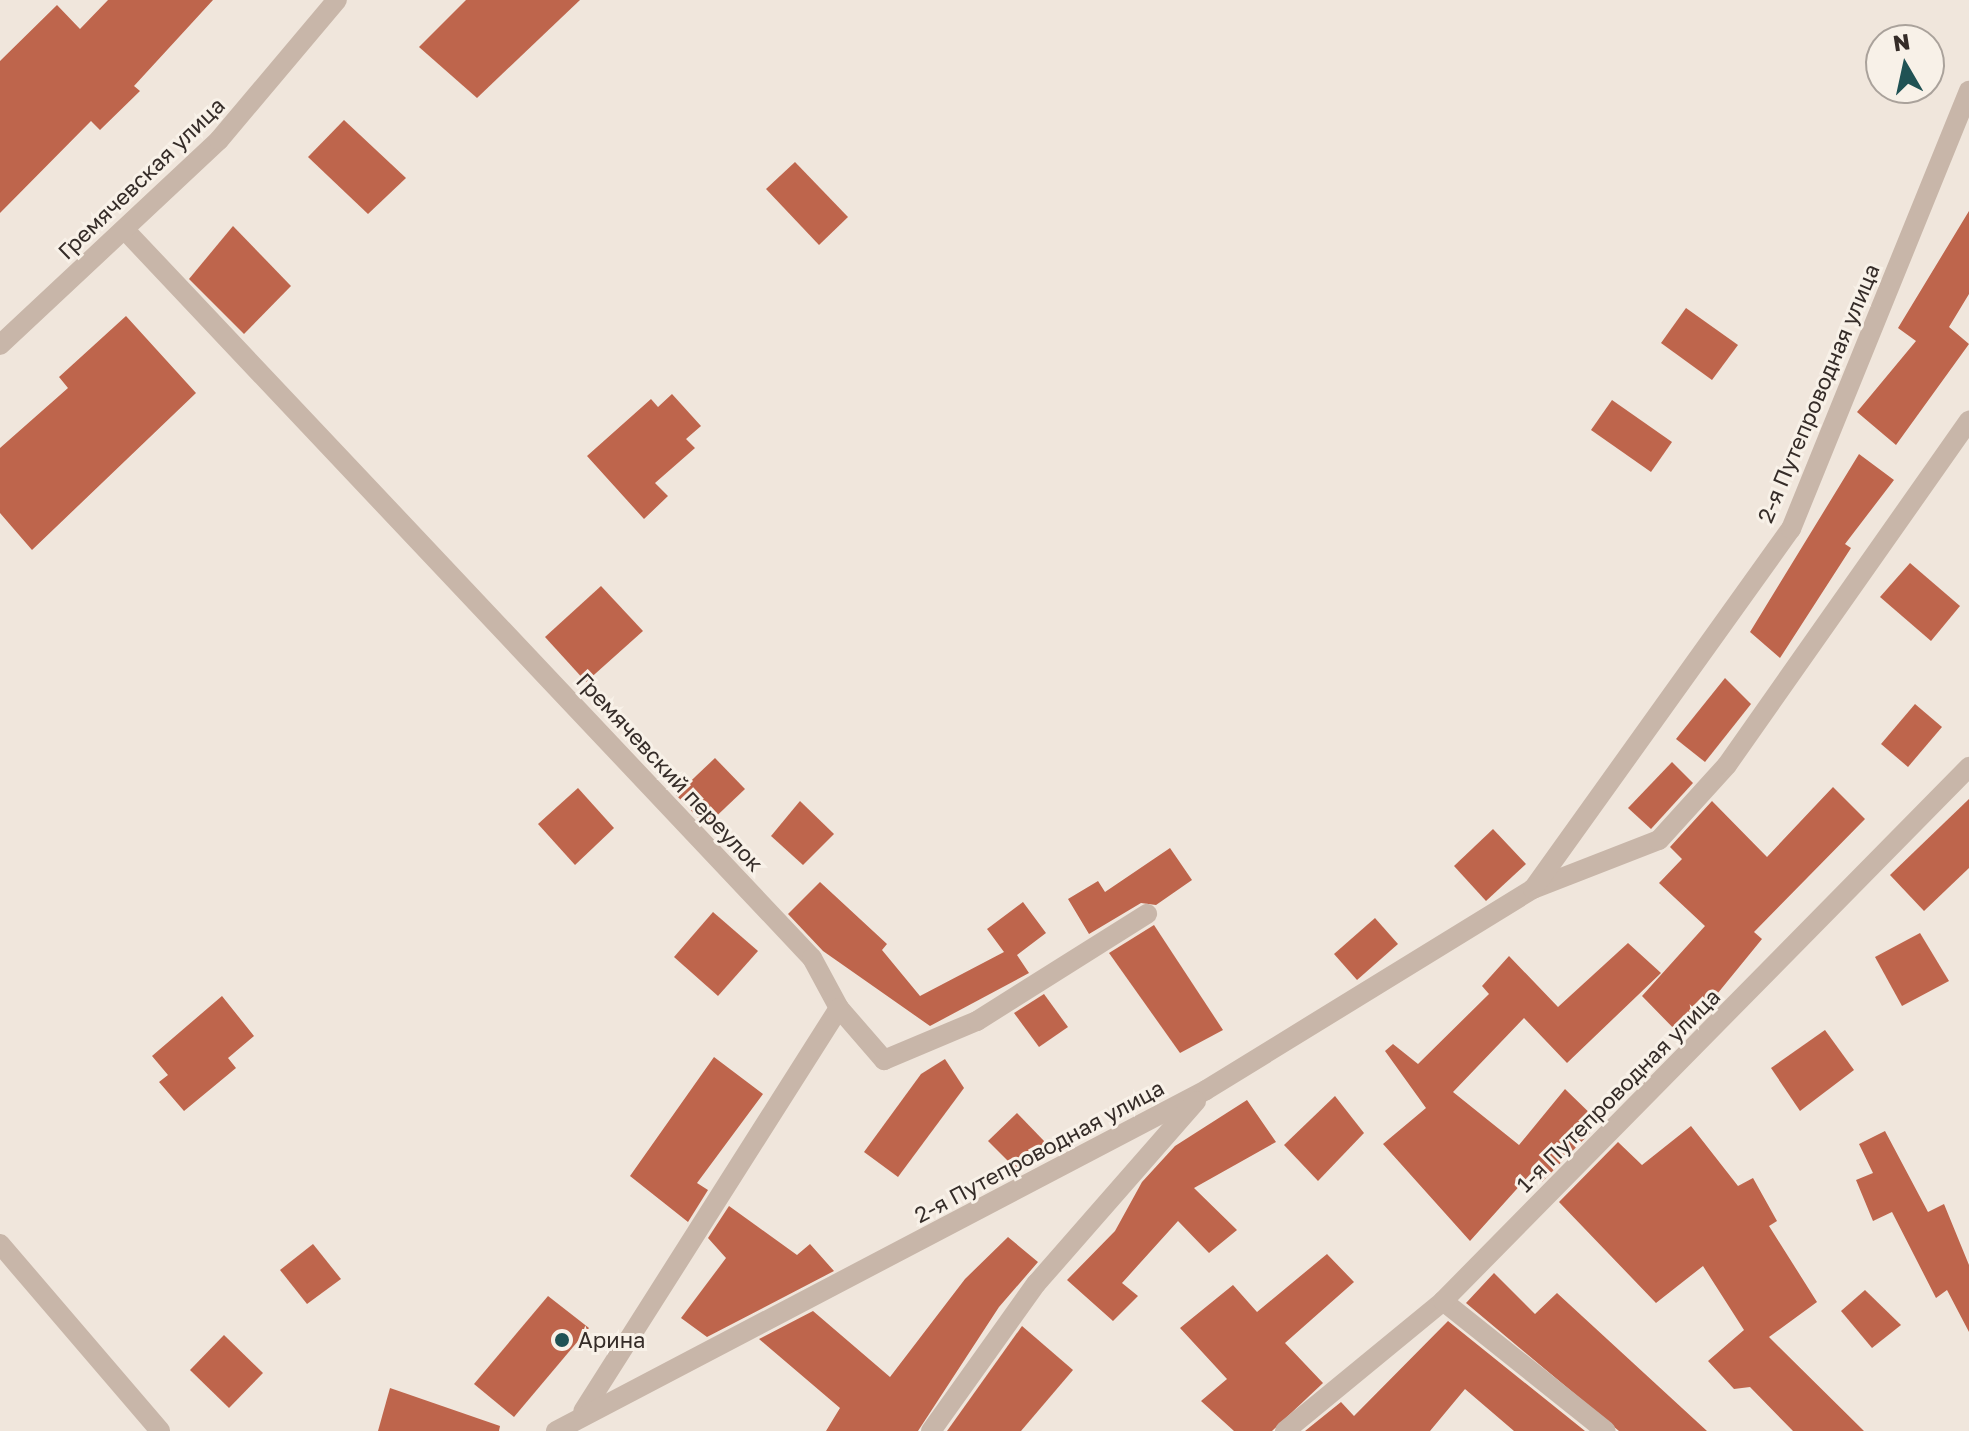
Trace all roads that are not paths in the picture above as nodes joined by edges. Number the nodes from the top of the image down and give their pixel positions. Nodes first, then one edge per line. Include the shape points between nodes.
1 (337, 0) edge
2 (1969, 91) edge
3 (125, 230) junction
4 (0, 345) edge
5 (1969, 421) edge
6 (1969, 767) edge
7 (1533, 889) junction
8 (1147, 914) dead end
9 (839, 1008) junction
10 (1206, 1090) junction
11 (0, 1244) edge
12 (1443, 1301) junction
13 (583, 1411) junction
14 (160, 1431) edge
15 (556, 1431) edge
16 (931, 1431) edge
17 (1285, 1431) edge
18 (1606, 1431) edge

1 - 3 street, Гремячевская улица via 219,140
2 - 7 street, 2-я Путепроводная улица via 1791,529
3 - 4 street, Гремячевская улица
3 - 9 street, Гремячевский переулок via 812,958
5 - 7 street, 2-я Путепроводная улица via 1727,765 1659,840
6 - 12 street, 1-я Путепроводная улица
7 - 10 street, 2-я Путепроводная улица
8 - 9 street, Гремячевский переулок via 977,1021 884,1060
9 - 13 street
10 - 13 street, 2-я Путепроводная улица via 657,1382
10 - 16 street via 1036,1284
11 - 14 street
12 - 17 street, 1-я Путепроводная улица
12 - 18 street
13 - 15 street, 2-я Путепроводная улица

